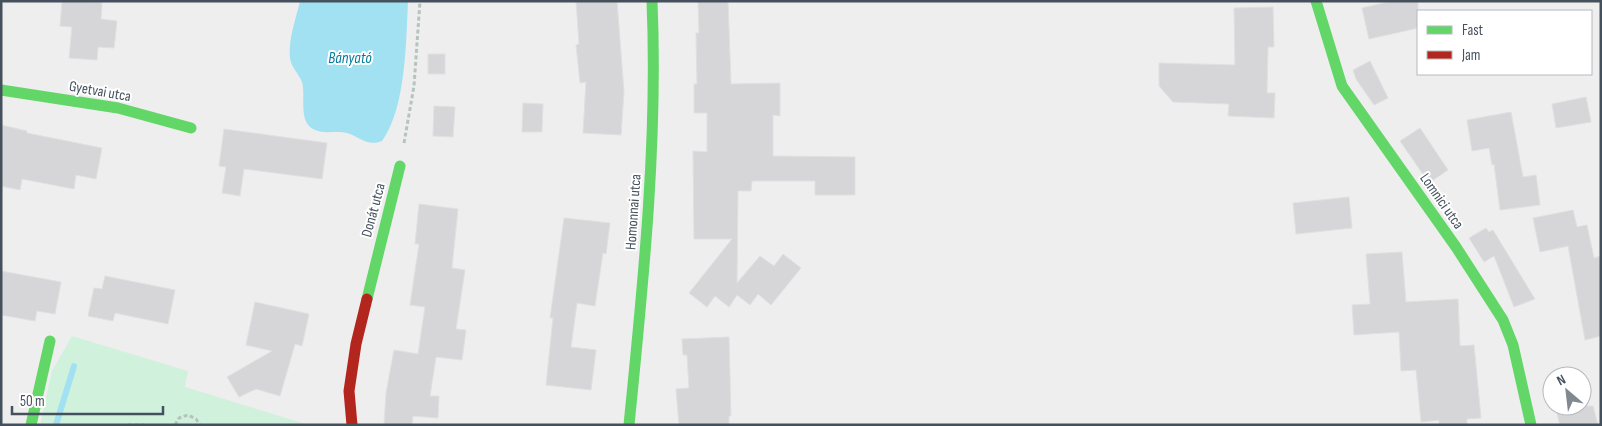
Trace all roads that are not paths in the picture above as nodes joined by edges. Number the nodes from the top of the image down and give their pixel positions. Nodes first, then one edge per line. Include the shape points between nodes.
1 (652, 1) edge
2 (1316, 1) edge
3 (1, 90) edge
4 (192, 128) dead end
5 (400, 166) road end
6 (50, 341) dead end
7 (31, 425) edge
8 (352, 425) edge
9 (629, 425) edge
10 (1530, 425) edge

1 - 9 street, Homonnai utca via 651,198
2 - 10 street, Lomnici utca via 1324,36 1342,86 1456,247 1503,320 1514,345
3 - 4 street, Gyetvai utca via 118,108
5 - 8 street, Donát utca via 356,344 349,391
6 - 7 street

